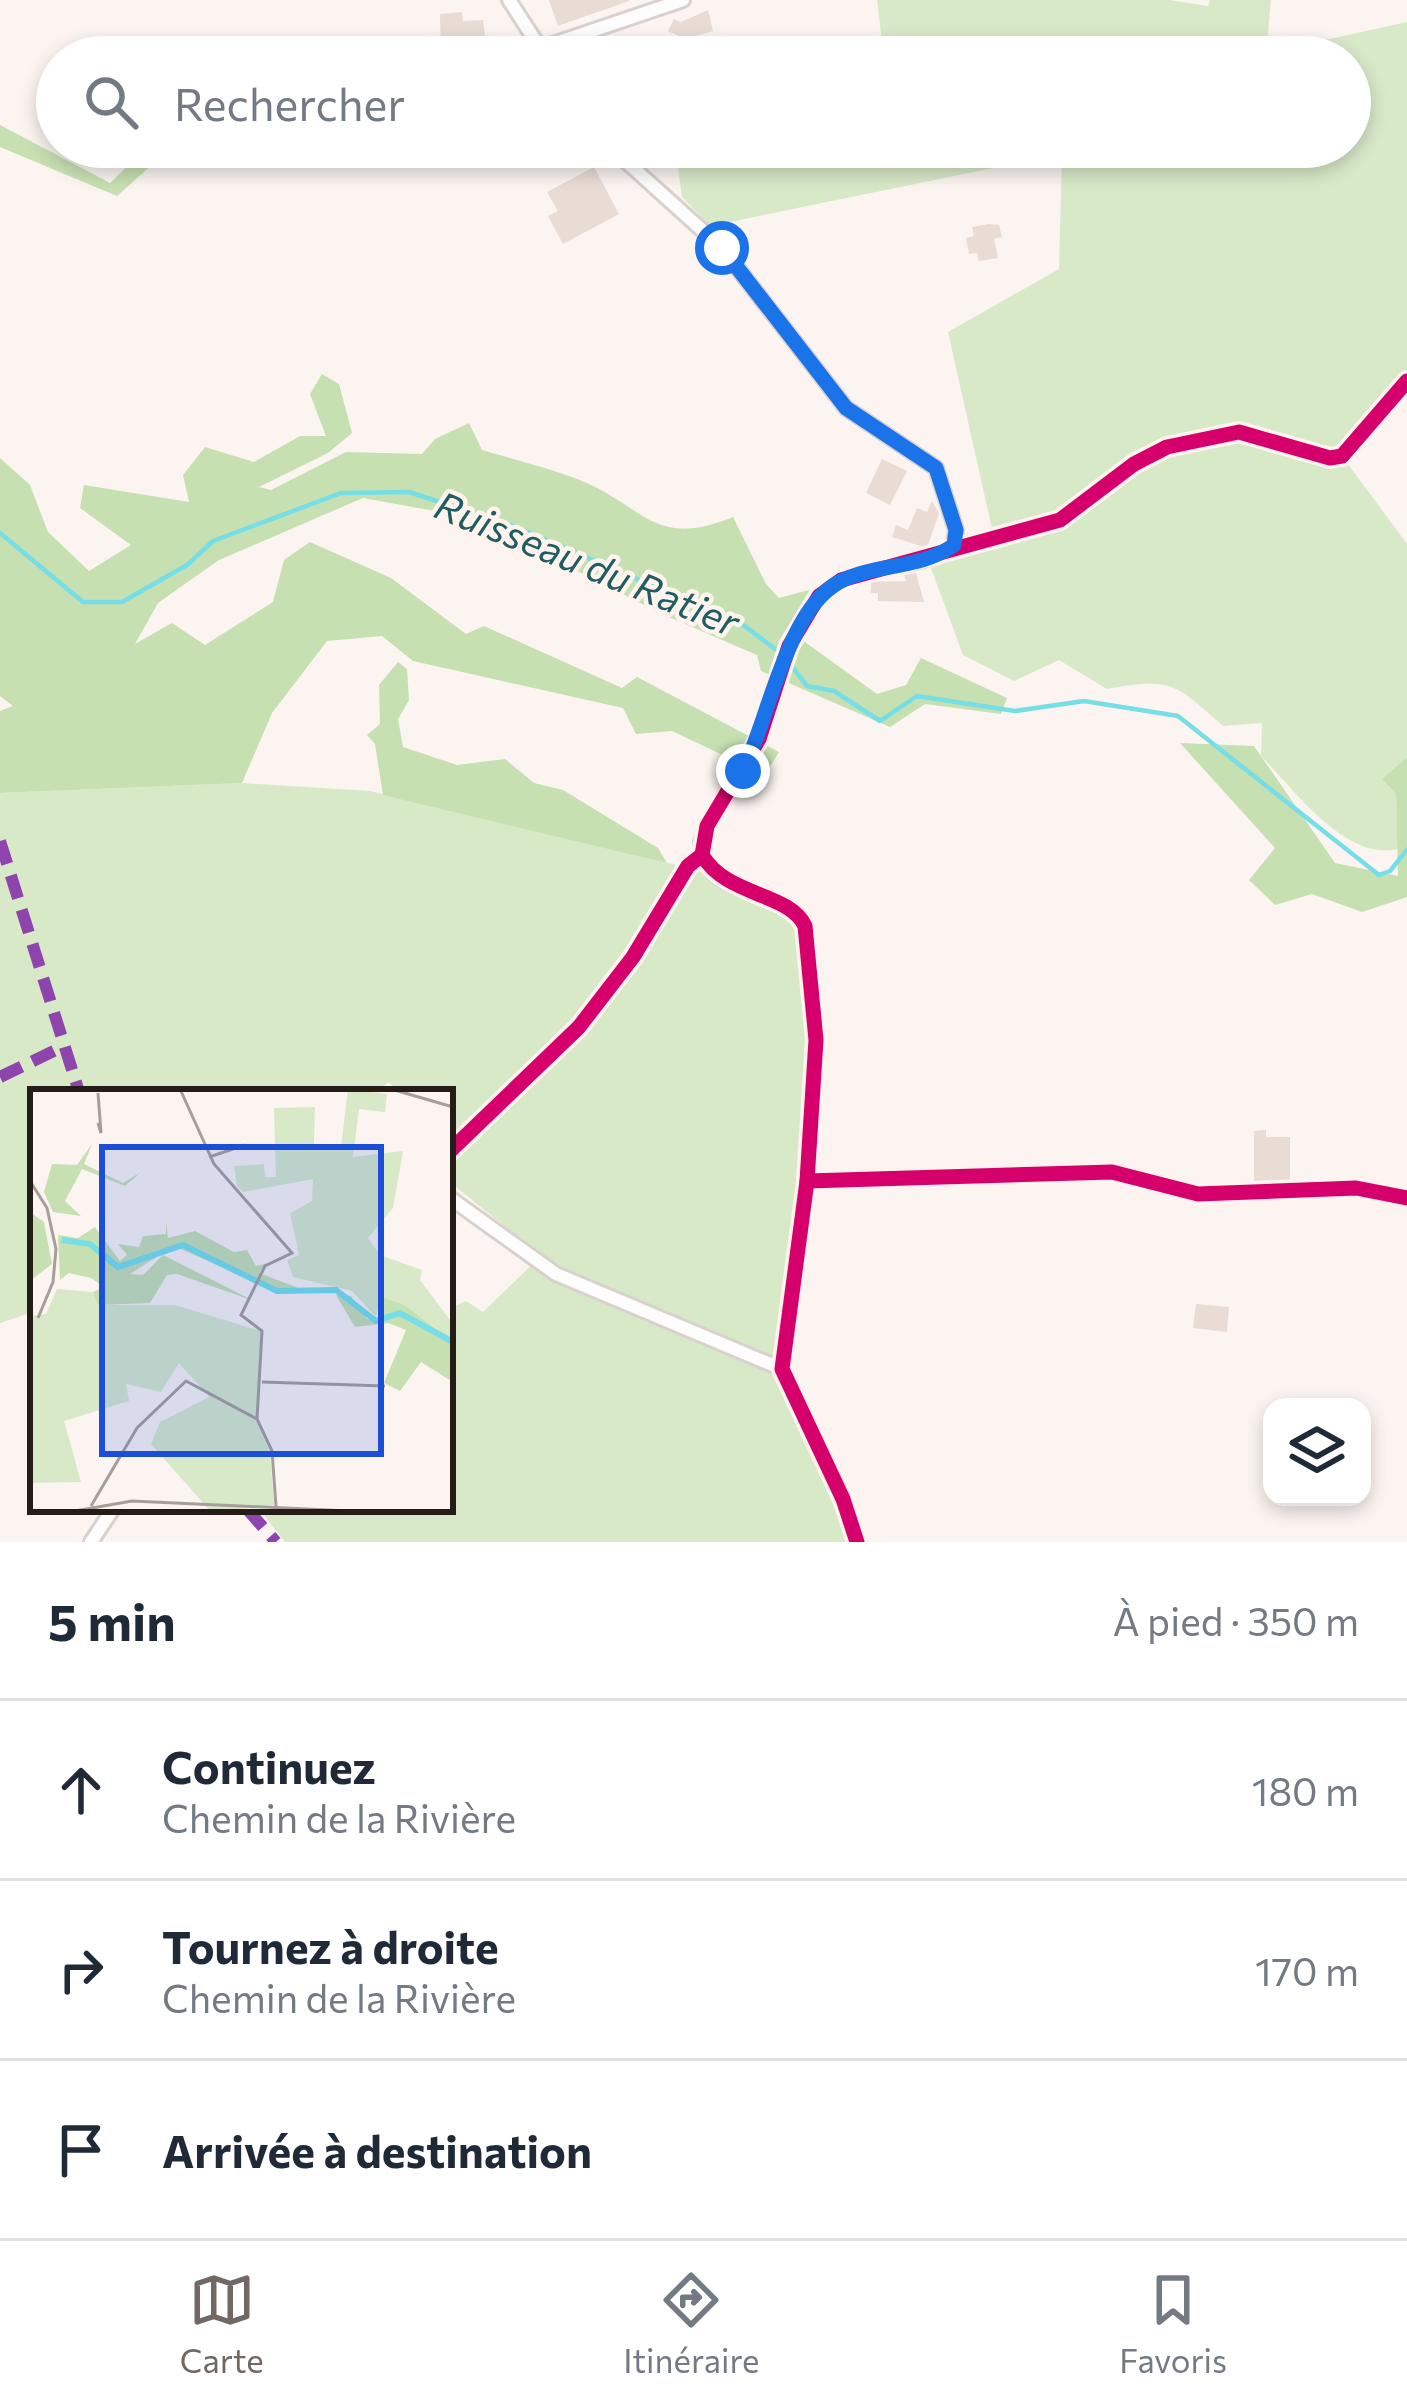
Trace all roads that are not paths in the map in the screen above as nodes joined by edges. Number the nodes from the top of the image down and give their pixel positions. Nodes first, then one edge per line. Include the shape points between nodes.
1 (509, 0) edge
2 (683, 0) edge
3 (532, 36) edge
4 (588, 36) edge
5 (633, 168) edge
6 (807, 1181) junction
7 (1407, 1198) edge
8 (453, 1200) edge
9 (782, 1369) junction
10 (110, 1512) edge
11 (91, 1542) edge
12 (856, 1542) edge

1 - 3 street
2 - 4 street
5 - 6 street via 722,248 846,408 936,468 956,530 954,545 938,556 842,580 820,596 789,646 759,739 701,842 701,855 720,878 795,910 805,926 816,1040
6 - 7 street via 1112,1172 1198,1194 1356,1188
6 - 9 street
8 - 9 street via 556,1274
9 - 12 street
10 - 11 street

